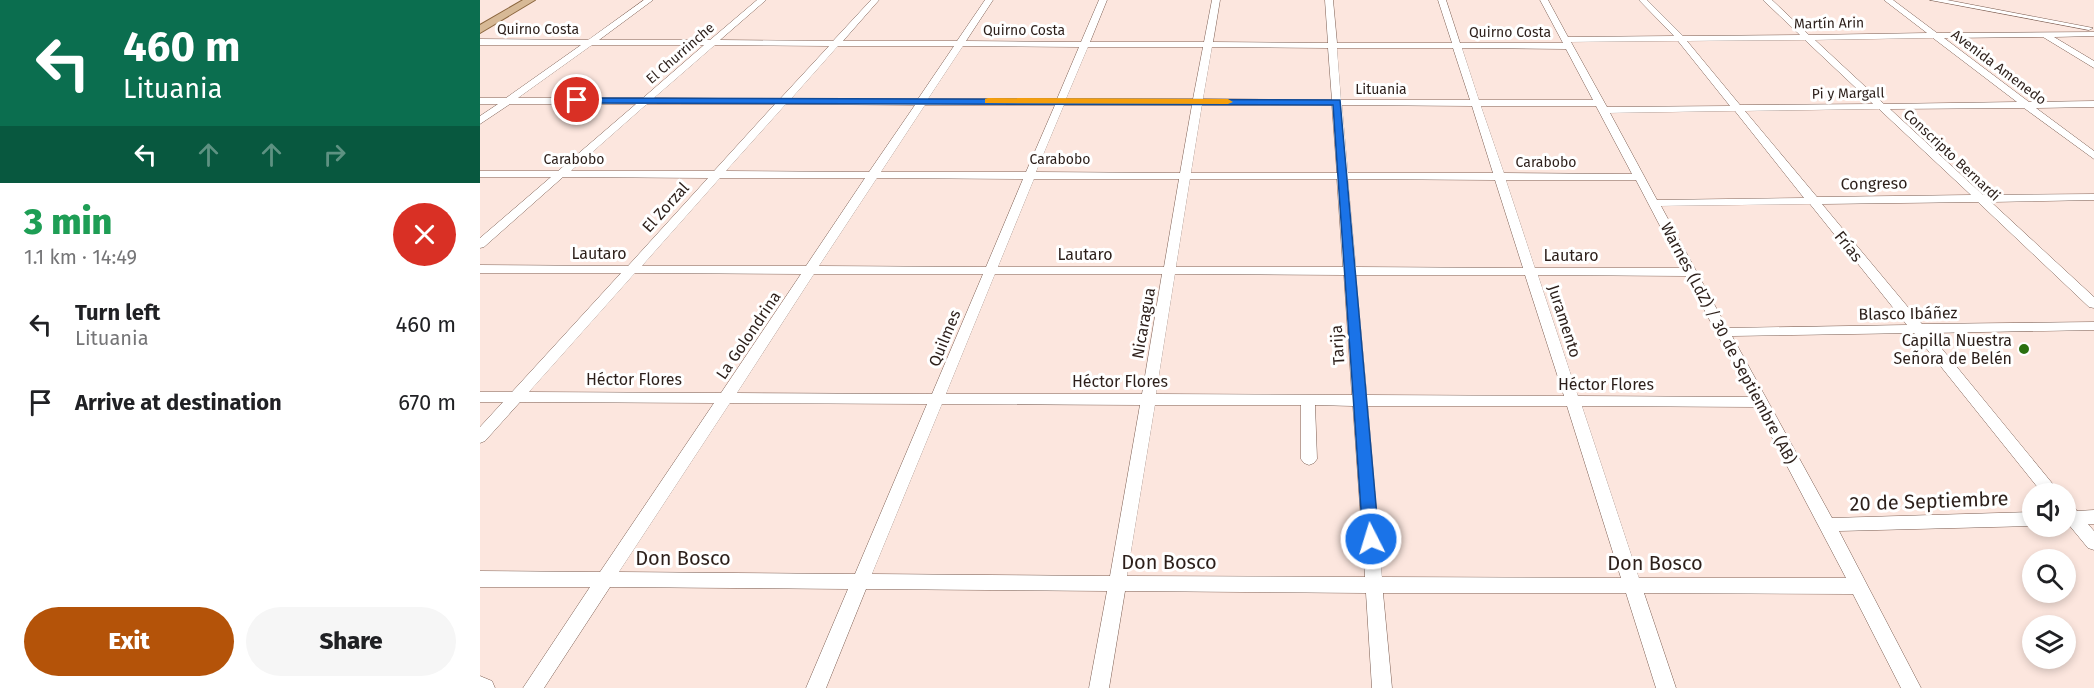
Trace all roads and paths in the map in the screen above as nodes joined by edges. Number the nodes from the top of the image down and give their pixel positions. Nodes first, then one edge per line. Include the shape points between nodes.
1 (530, 0) edge
2 (649, 0) edge
3 (762, 0) edge
4 (875, 0) edge
5 (989, 0) edge
6 (1103, 0) edge
7 (1216, 0) edge
8 (1329, 0) edge
9 (1442, 0) edge
10 (1544, 0) edge
11 (1643, 0) edge
12 (1767, 0) edge
13 (1888, 0) edge
14 (1934, 0) edge
15 (2094, 29) edge
16 (480, 30) edge
17 (2094, 34) edge
18 (2045, 35) junction
19 (1935, 36) junction
20 (1808, 37) junction
21 (1680, 38) junction
22 (480, 42) edge
23 (589, 43) junction
24 (712, 43) junction
25 (835, 43) junction
26 (960, 43) junction
27 (1084, 43) junction
28 (1567, 43) junction
29 (1208, 44) junction
30 (1332, 45) junction
31 (1457, 45) junction
32 (2094, 65) edge
33 (480, 100) edge
34 (508, 100) junction
35 (922, 100) junction
36 (646, 101) junction
37 (784, 101) junction
38 (1059, 101) junction
39 (1198, 101) junction
40 (1337, 102) junction
41 (1474, 103) junction
42 (2094, 104) edge
43 (2026, 105) junction
44 (1601, 106) junction
45 (1880, 106) junction
46 (1736, 109) junction
47 (480, 121) edge
48 (2094, 156) edge
49 (480, 174) edge
50 (561, 174) junction
51 (718, 174) junction
52 (874, 174) junction
53 (1030, 174) junction
54 (1186, 175) junction
55 (1342, 176) junction
56 (1498, 177) junction
57 (1640, 177) junction
58 (2094, 197) edge
59 (1981, 199) junction
60 (1812, 201) junction
61 (1654, 203) junction
62 (480, 244) edge
63 (480, 269) edge
64 (632, 269) junction
65 (812, 269) junction
66 (989, 270) junction
67 (1170, 271) junction
68 (1349, 271) junction
69 (1530, 272) junction
70 (1690, 272) junction
71 (2094, 304) edge
72 (2094, 326) edge
73 (1918, 329) junction
74 (1723, 332) junction
75 (517, 396) junction
76 (480, 397) edge
77 (726, 398) junction
78 (939, 398) junction
79 (1147, 399) junction
80 (1308, 399) junction
81 (1359, 400) junction
82 (1572, 402) junction
83 (1760, 402) junction
84 (480, 437) edge
85 (1309, 459) dead end
86 (2044, 483) edge
87 (2076, 516) edge
88 (2094, 517) edge
89 (2022, 519) edge
90 (2076, 524) edge
91 (1827, 525) junction
92 (2094, 543) edge
93 (480, 579) edge
94 (606, 580) junction
95 (860, 581) junction
96 (1118, 584) junction
97 (1375, 585) junction
98 (1633, 585) junction
99 (1857, 586) junction
100 (480, 685) edge
101 (485, 688) edge
102 (533, 688) edge
103 (816, 688) edge
104 (1099, 688) edge
105 (1382, 688) edge
106 (1666, 688) edge
107 (1911, 688) edge

1 - 16 main road
2 - 23 street
3 - 24 street, El Churrinche
4 - 25 street, El Zorzal
5 - 26 street, La Golondrina
6 - 27 street, Quilmes
7 - 29 street, Nicaragua
8 - 30 street, Tarija
9 - 31 street, Juramento
10 - 28 street, Warnes (LdZ) / 30 de Septiembre (AB)
11 - 21 street, Frías
12 - 20 street, Conscripto Bernardi
13 - 19 street, Avenida Amenedo
14 - 15 street
17 - 18 street, Martín Arin
18 - 19 street, Martín Arin
18 - 32 street
19 - 20 street, Martín Arin
19 - 43 street, Avenida Amenedo
20 - 21 street, Martín Arin
20 - 45 street, Conscripto Bernardi
21 - 28 street, Martín Arin
21 - 46 street, Frías
22 - 23 street, Quirno Costa
23 - 24 street, Quirno Costa
23 - 34 street
24 - 25 street, Quirno Costa
24 - 36 street, El Churrinche
25 - 26 street, Quirno Costa
25 - 37 street, El Zorzal
26 - 27 street, Quirno Costa
26 - 35 street, La Golondrina
27 - 29 street, Quirno Costa
27 - 38 street, Quilmes
28 - 31 street, Quirno Costa
28 - 44 street, Warnes (LdZ) / 30 de Septiembre (AB)
29 - 30 street, Quirno Costa
29 - 39 street, Nicaragua
30 - 31 street, Quirno Costa
30 - 40 street, Tarija
31 - 41 street, Juramento
33 - 34 street, Lituania
34 - 36 street, Lituania
34 - 47 street
35 - 37 street, Lituania
35 - 38 street, Lituania
35 - 52 street, La Golondrina
36 - 37 street, Lituania
36 - 50 street, El Churrinche
37 - 51 street, El Zorzal
38 - 39 street, Lituania
38 - 53 street, Quilmes
39 - 40 street, Lituania
39 - 54 street, Nicaragua
40 - 41 street, Lituania
40 - 55 street, Tarija
41 - 44 street, Lituania
41 - 56 street, Juramento
42 - 43 street, Pi y Margall
43 - 45 street, Pi y Margall
43 - 48 street, Avenida Amenedo
44 - 46 street, Pi y Margall
44 - 57 street, Warnes (LdZ) / 30 de Septiembre (AB)
45 - 46 street, Pi y Margall
45 - 59 street, Conscripto Bernardi
46 - 60 street, Frías
49 - 50 street, Carabobo
50 - 51 street, Carabobo
50 - 62 street, El Churrinche
51 - 52 street, Carabobo
51 - 64 street, El Zorzal
52 - 53 street, Carabobo
52 - 65 street, La Golondrina
53 - 54 street, Carabobo
53 - 66 street, Quilmes
54 - 55 street, Carabobo
54 - 67 street, Nicaragua
55 - 56 street, Carabobo
55 - 68 street, Tarija
56 - 57 street, Carabobo
56 - 69 street, Juramento
57 - 61 street, Warnes (LdZ) / 30 de Septiembre (AB)
58 - 59 street, Congreso
59 - 60 street, Congreso
59 - 71 street, Conscripto Bernardi
60 - 61 street, Congreso
60 - 73 street, Frías
61 - 70 street, Warnes (LdZ) / 30 de Septiembre (AB)
63 - 64 street, Lautaro
64 - 65 street, Lautaro
64 - 75 street, El Zorzal
65 - 66 street, Lautaro
65 - 77 street, La Golondrina
66 - 67 street, Lautaro
66 - 78 street, Quilmes
67 - 68 street, Lautaro
67 - 79 street, Nicaragua
68 - 69 street, Lautaro
68 - 81 street, Tarija
69 - 70 street, Lautaro
69 - 82 street, Juramento
70 - 74 street, Warnes (LdZ) / 30 de Septiembre (AB)
72 - 73 street, Blasco Ibáñez
73 - 74 street, Blasco Ibáñez
73 - 86 street, Frías
74 - 83 street, Warnes (LdZ) / 30 de Septiembre (AB)
75 - 76 street, Héctor Flores
75 - 77 street, Héctor Flores
75 - 84 street, El Zorzal
77 - 78 street, Héctor Flores
77 - 94 street, La Golondrina
78 - 79 street, Héctor Flores
78 - 95 street, Quilmes
79 - 80 street, Héctor Flores
79 - 96 street, Nicaragua
80 - 81 street, Héctor Flores
80 - 85 street
81 - 82 street, Héctor Flores
81 - 97 street, Tarija
82 - 83 street, Héctor Flores
82 - 98 street, Juramento
83 - 91 street, Warnes (LdZ) / 30 de Septiembre (AB)
87 - 88 street
89 - 91 street, 20 de Septiembre
90 - 92 street
91 - 99 street, Warnes (LdZ) / 30 de Septiembre (AB)
93 - 94 street, Don Bosco
94 - 95 street, Don Bosco
94 - 102 street, La Golondrina
95 - 96 street, Don Bosco
95 - 103 street, Quilmes
96 - 97 street, Don Bosco
96 - 104 street, Nicaragua
97 - 98 street, Don Bosco
97 - 105 street, Tarija
98 - 99 street, Don Bosco
98 - 106 street, Juramento
99 - 107 street, Warnes (LdZ) / 30 de Septiembre (AB)
100 - 101 street

